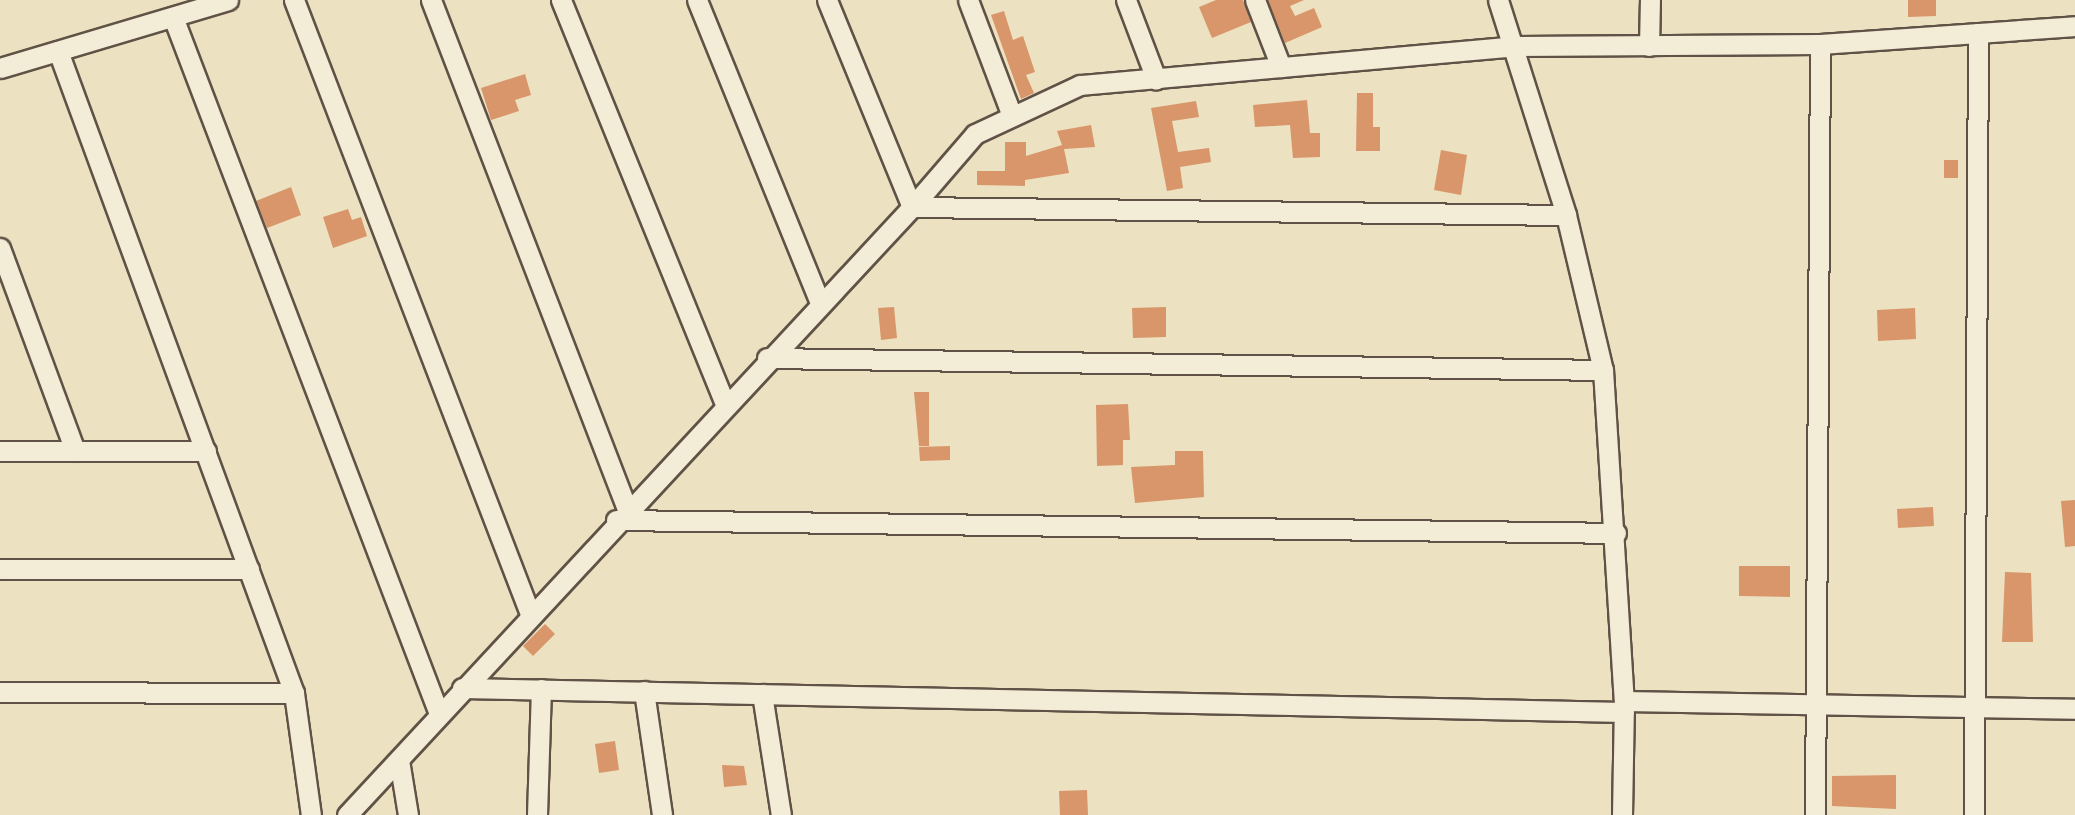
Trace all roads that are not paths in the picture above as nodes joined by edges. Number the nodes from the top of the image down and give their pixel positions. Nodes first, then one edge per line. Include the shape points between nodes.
1 (228, 0) edge
2 (294, 0) edge
3 (431, 0) edge
4 (561, 0) edge
5 (697, 0) edge
6 (827, 0) edge
7 (968, 0) edge
8 (1126, 0) edge
9 (1255, 0) edge
10 (1498, 0) edge
11 (1650, 0) edge
12 (173, 16) junction
13 (2075, 26) edge
14 (1978, 33) junction
15 (1820, 44) junction
16 (1516, 46) junction
17 (1649, 46) junction
18 (58, 51) junction
19 (1281, 67) junction
20 (0, 68) edge
21 (1156, 79) junction
22 (1012, 116) junction
23 (912, 207) junction
24 (1566, 215) junction
25 (0, 248) edge
26 (820, 303) junction
27 (767, 358) junction
28 (1603, 370) junction
29 (725, 404) junction
30 (0, 451) edge
31 (75, 451) junction
32 (206, 452) junction
33 (622, 515) junction
34 (1616, 533) junction
35 (0, 569) edge
36 (249, 569) junction
37 (530, 614) junction
38 (462, 688) junction
39 (541, 689) junction
40 (644, 691) junction
41 (0, 692) edge
42 (294, 693) junction
43 (762, 694) junction
44 (1816, 705) junction
45 (1624, 707) junction
46 (1975, 708) junction
47 (2075, 709) edge
48 (439, 714) junction
49 (399, 760) junction
50 (311, 815) edge
51 (347, 815) edge
52 (408, 815) edge
53 (537, 815) edge
54 (662, 815) edge
55 (781, 815) edge
56 (1622, 815) edge
57 (1815, 815) edge
58 (1974, 815) edge

1 - 12 street
2 - 37 street
3 - 33 street
4 - 29 street
5 - 26 street
6 - 23 street
7 - 22 street
8 - 21 street
9 - 19 street
10 - 16 street
11 - 17 street
12 - 18 street
12 - 48 street
13 - 14 street
14 - 15 street
14 - 46 street
15 - 17 street
15 - 44 street
16 - 17 street
16 - 19 street
16 - 24 street
18 - 20 street
18 - 32 street
19 - 21 street
21 - 22 street via 1080,85
22 - 23 street via 975,134
23 - 24 street
23 - 26 street
24 - 28 street
25 - 31 street
26 - 27 street
27 - 28 street
27 - 29 street
28 - 34 street
29 - 33 street
30 - 31 street
31 - 32 street
32 - 36 street
33 - 34 street
33 - 37 street
34 - 45 street
35 - 36 street
36 - 42 street
37 - 38 street
38 - 39 street
38 - 48 street
39 - 40 street
39 - 53 street
40 - 43 street
40 - 54 street
41 - 42 street
42 - 50 street
43 - 45 street
43 - 55 street
44 - 45 street
44 - 46 street
44 - 57 street
45 - 56 street
46 - 47 street
46 - 58 street
48 - 49 street
49 - 51 street
49 - 52 street

